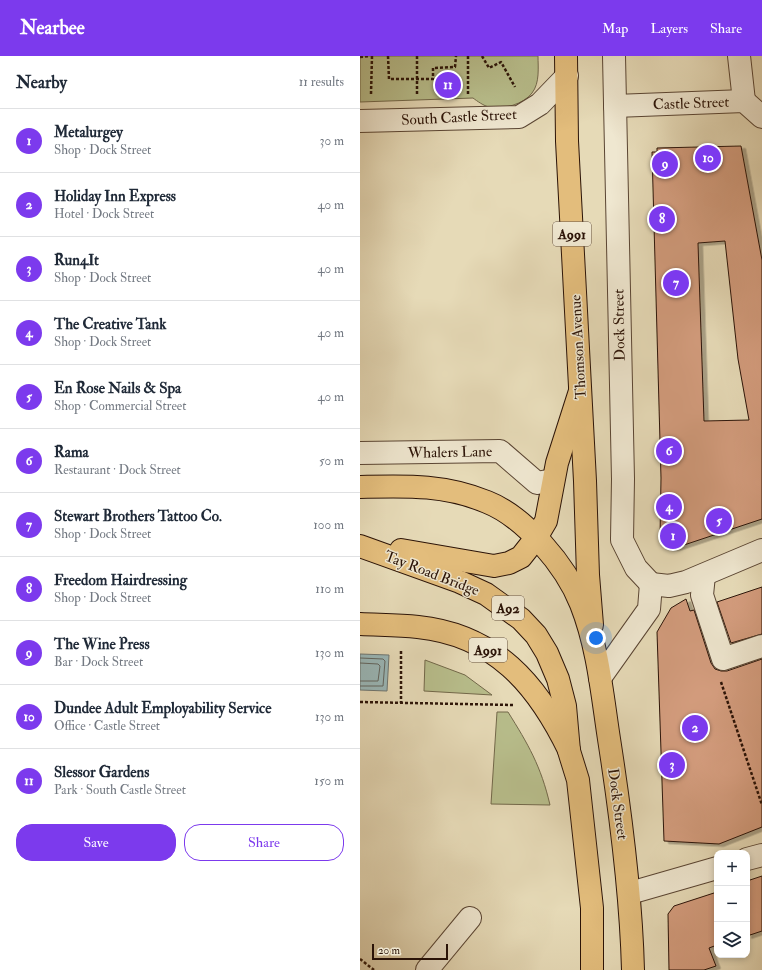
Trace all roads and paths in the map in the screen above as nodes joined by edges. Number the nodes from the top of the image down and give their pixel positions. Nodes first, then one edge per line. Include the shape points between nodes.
1 (371, 56) edge
2 (388, 56) edge
3 (417, 56) edge
4 (456, 56) edge
5 (468, 56) edge
6 (482, 56) edge
7 (614, 56) edge
8 (740, 56) edge
9 (360, 57) edge
10 (566, 66) edge
11 (417, 79) junction
12 (516, 88) dead end
13 (371, 94) dead end
14 (417, 94) dead end
15 (468, 94) dead end
16 (744, 101) junction
17 (615, 106) junction
18 (762, 117) edge
19 (360, 121) edge
20 (580, 391) junction
21 (360, 454) edge
22 (553, 480) junction
23 (360, 487) edge
24 (536, 538) junction
25 (360, 545) edge
26 (762, 550) edge
27 (704, 575) junction
28 (651, 584) junction
29 (360, 624) edge
30 (594, 638) junction
31 (762, 646) edge
32 (401, 652) dead end
33 (600, 678) junction
34 (719, 678) dead end
35 (360, 702) edge
36 (401, 703) junction
37 (514, 705) dead end
38 (569, 751) junction
39 (762, 804) edge
40 (762, 855) edge
41 (750, 858) edge
42 (714, 869) edge
43 (630, 893) junction
44 (470, 918) dead end
45 (360, 959) edge
46 (374, 970) edge
47 (427, 970) edge
48 (592, 970) edge
49 (633, 970) edge

1 - 9 path
1 - 13 path
2 - 11 path via 389,79
3 - 11 path
4 - 11 path via 455,67 433,68 433,79
5 - 15 path
6 - 12 path via 489,68 501,62
7 - 17 street, Dock Street
8 - 16 street
10 - 19 street, South Castle Street via 540,104 519,116
10 - 20 main road, Thomson Avenue / A991 via 567,142
11 - 14 path
16 - 17 street, Castle Street
16 - 18 street, Castle Street
17 - 28 street, Dock Street via 622,540 636,568
20 - 22 main road, A92
20 - 30 main road, Thomson Avenue / A991 via 588,575
21 - 22 street, Whalers Lane via 500,451 536,483
22 - 24 main road, A92 via 546,521
23 - 24 main road via 423,486 461,493 488,502 509,515
24 - 25 main road, A92 via 521,557 494,566
24 - 30 main road via 562,568 580,602
25 - 38 main road, Tay Road Bridge / A92 via 486,594 520,619 536,635 558,679 565,706
26 - 27 street
27 - 28 street via 669,586
27 - 31 street via 702,595 723,659
28 - 33 street via 649,609
29 - 38 main road, A991 via 419,627 449,633 480,645 506,662 533,689 554,719
30 - 33 main road, Dock Street
32 - 36 path
33 - 43 main road, Dock Street
34 - 39 path
35 - 36 path
36 - 37 path
38 - 48 main road, A92 via 578,780 584,828 592,908
40 - 41 street
42 - 43 street
43 - 49 main road, Dock Street
44 - 47 street
45 - 46 path

